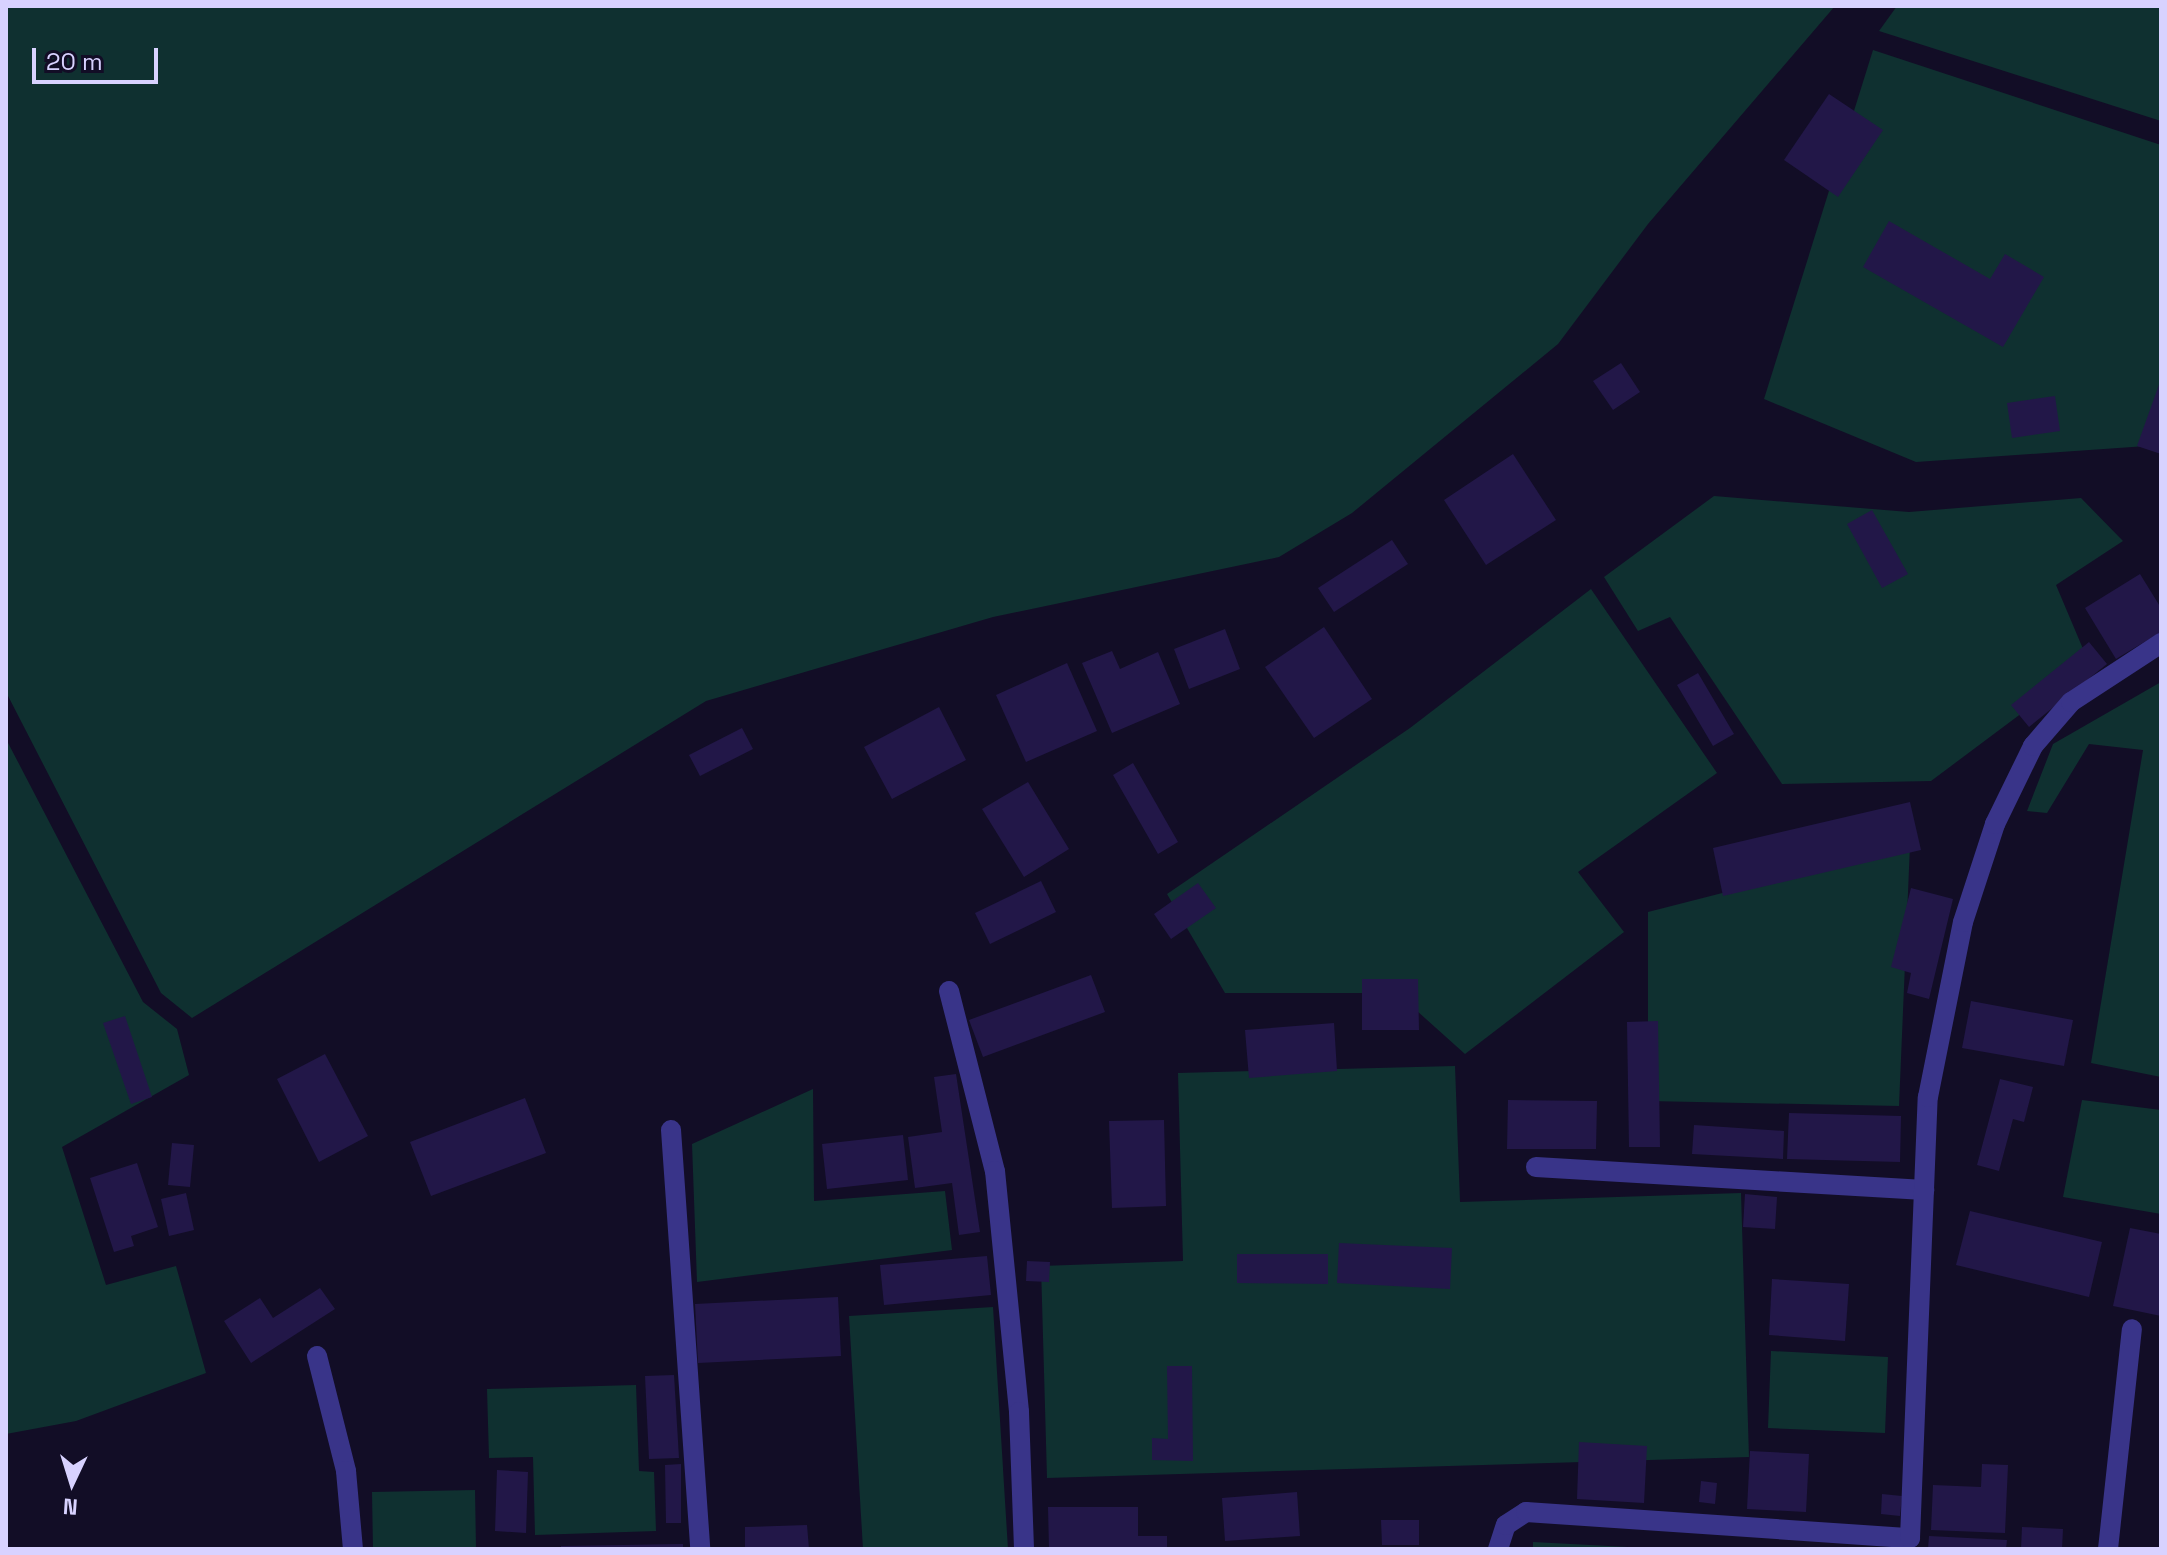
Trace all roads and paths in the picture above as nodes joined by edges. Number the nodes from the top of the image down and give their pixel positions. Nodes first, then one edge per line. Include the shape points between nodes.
1 (2161, 643) edge
2 (949, 991) dead end
3 (671, 1130) dead end
4 (1536, 1167) dead end
5 (1924, 1190) junction
6 (2132, 1329) dead end
7 (317, 1356) dead end
8 (1910, 1543) edge
9 (353, 1549) edge
10 (700, 1549) edge
11 (1024, 1549) edge
12 (1498, 1549) edge
13 (2108, 1549) edge

1 - 5 lane via 2071,702 2033,746 1995,824 1963,922 1928,1097
2 - 11 lane via 995,1171 1019,1412
3 - 10 lane
4 - 5 lane
5 - 8 lane
6 - 13 lane
7 - 9 lane via 346,1471
8 - 12 lane via 1526,1512 1506,1525

